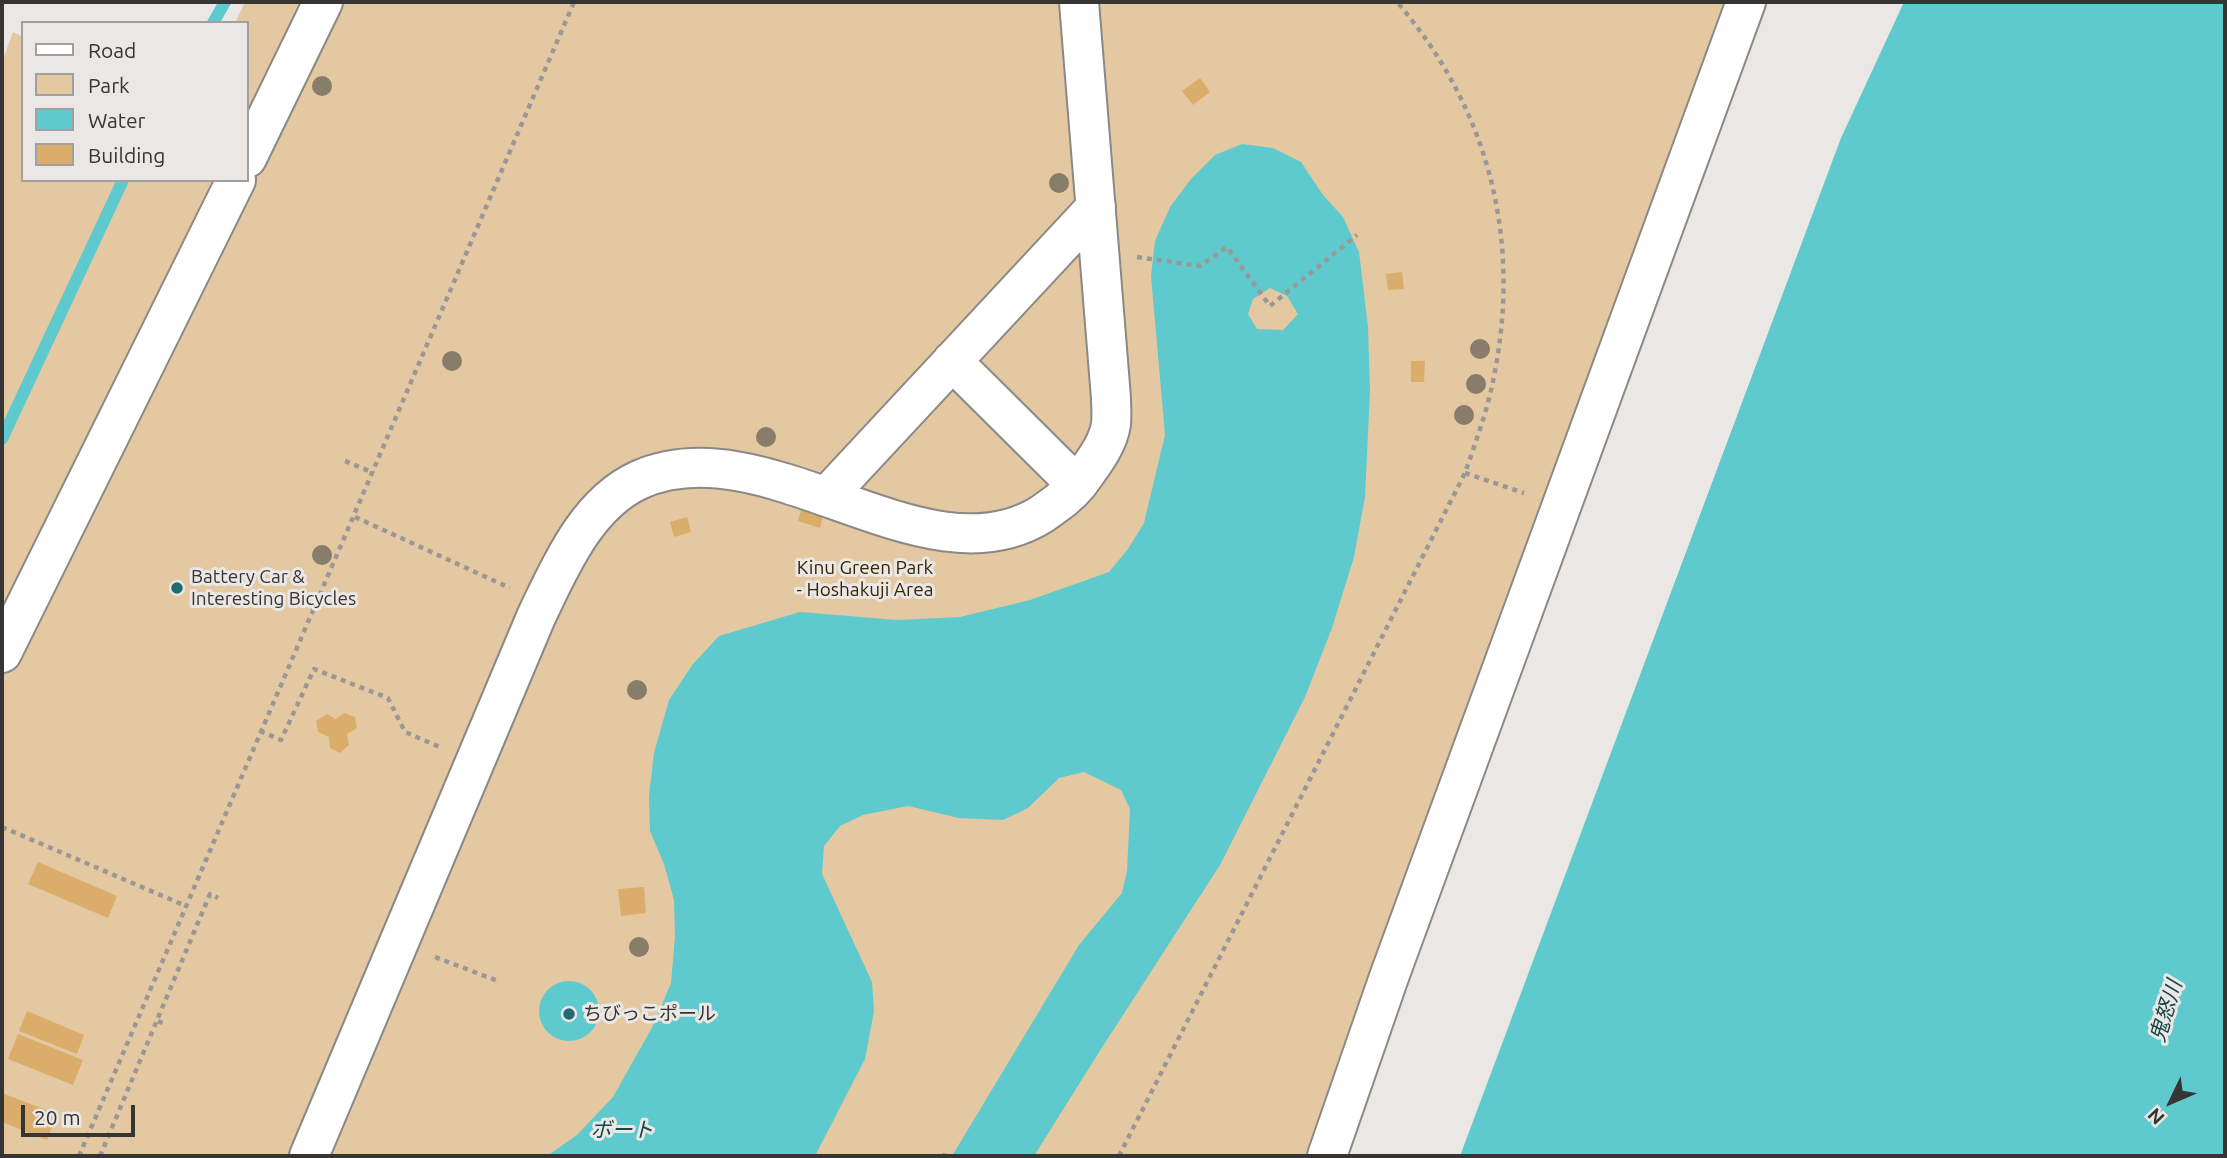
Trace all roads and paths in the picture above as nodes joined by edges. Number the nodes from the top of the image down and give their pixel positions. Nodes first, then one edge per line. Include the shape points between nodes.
1 (323, 2) edge
2 (574, 2) edge
3 (1079, 2) edge
4 (1397, 2) edge
5 (1746, 2) edge
6 (248, 156) edge
7 (235, 182) edge
8 (1096, 207) junction
9 (1357, 235) dead end
10 (1141, 258) dead end
11 (952, 361) junction
12 (345, 461) dead end
13 (374, 473) junction
14 (1465, 473) junction
15 (1077, 485) junction
16 (825, 497) junction
17 (1562, 505) junction
18 (355, 517) junction
19 (543, 603) junction
20 (2, 653) edge
21 (260, 732) junction
22 (442, 748) dead end
23 (2, 827) edge
24 (218, 898) dead end
25 (186, 906) junction
26 (399, 944) junction
27 (498, 981) dead end
28 (158, 1021) junction
29 (165, 1024) dead end
30 (79, 1156) edge
31 (100, 1156) edge
32 (309, 1156) edge
33 (1119, 1156) edge
34 (1327, 1156) edge

1 - 6 street
2 - 13 path
3 - 8 street
4 - 14 path via 1449,74 1482,144 1501,232 1503,308 1494,376
5 - 17 street
7 - 20 street
8 - 11 street
8 - 15 street via 1111,426
9 - 10 path via 1270,306 1227,247 1200,266
11 - 15 street
11 - 16 street
12 - 13 path
13 - 18 path
14 - 17 path
14 - 33 path
15 - 16 street via 1068,497 1031,521 998,533 959,534 927,528
16 - 19 street via 705,466 668,470 638,481 609,500 587,525
17 - 34 street
18 - 19 path
18 - 21 path
19 - 26 street
21 - 22 path via 281,740 314,669 388,698 405,733
21 - 25 path
23 - 25 path
24 - 28 path via 210,894
25 - 30 path
26 - 27 path
26 - 32 street
28 - 29 path
28 - 31 path

